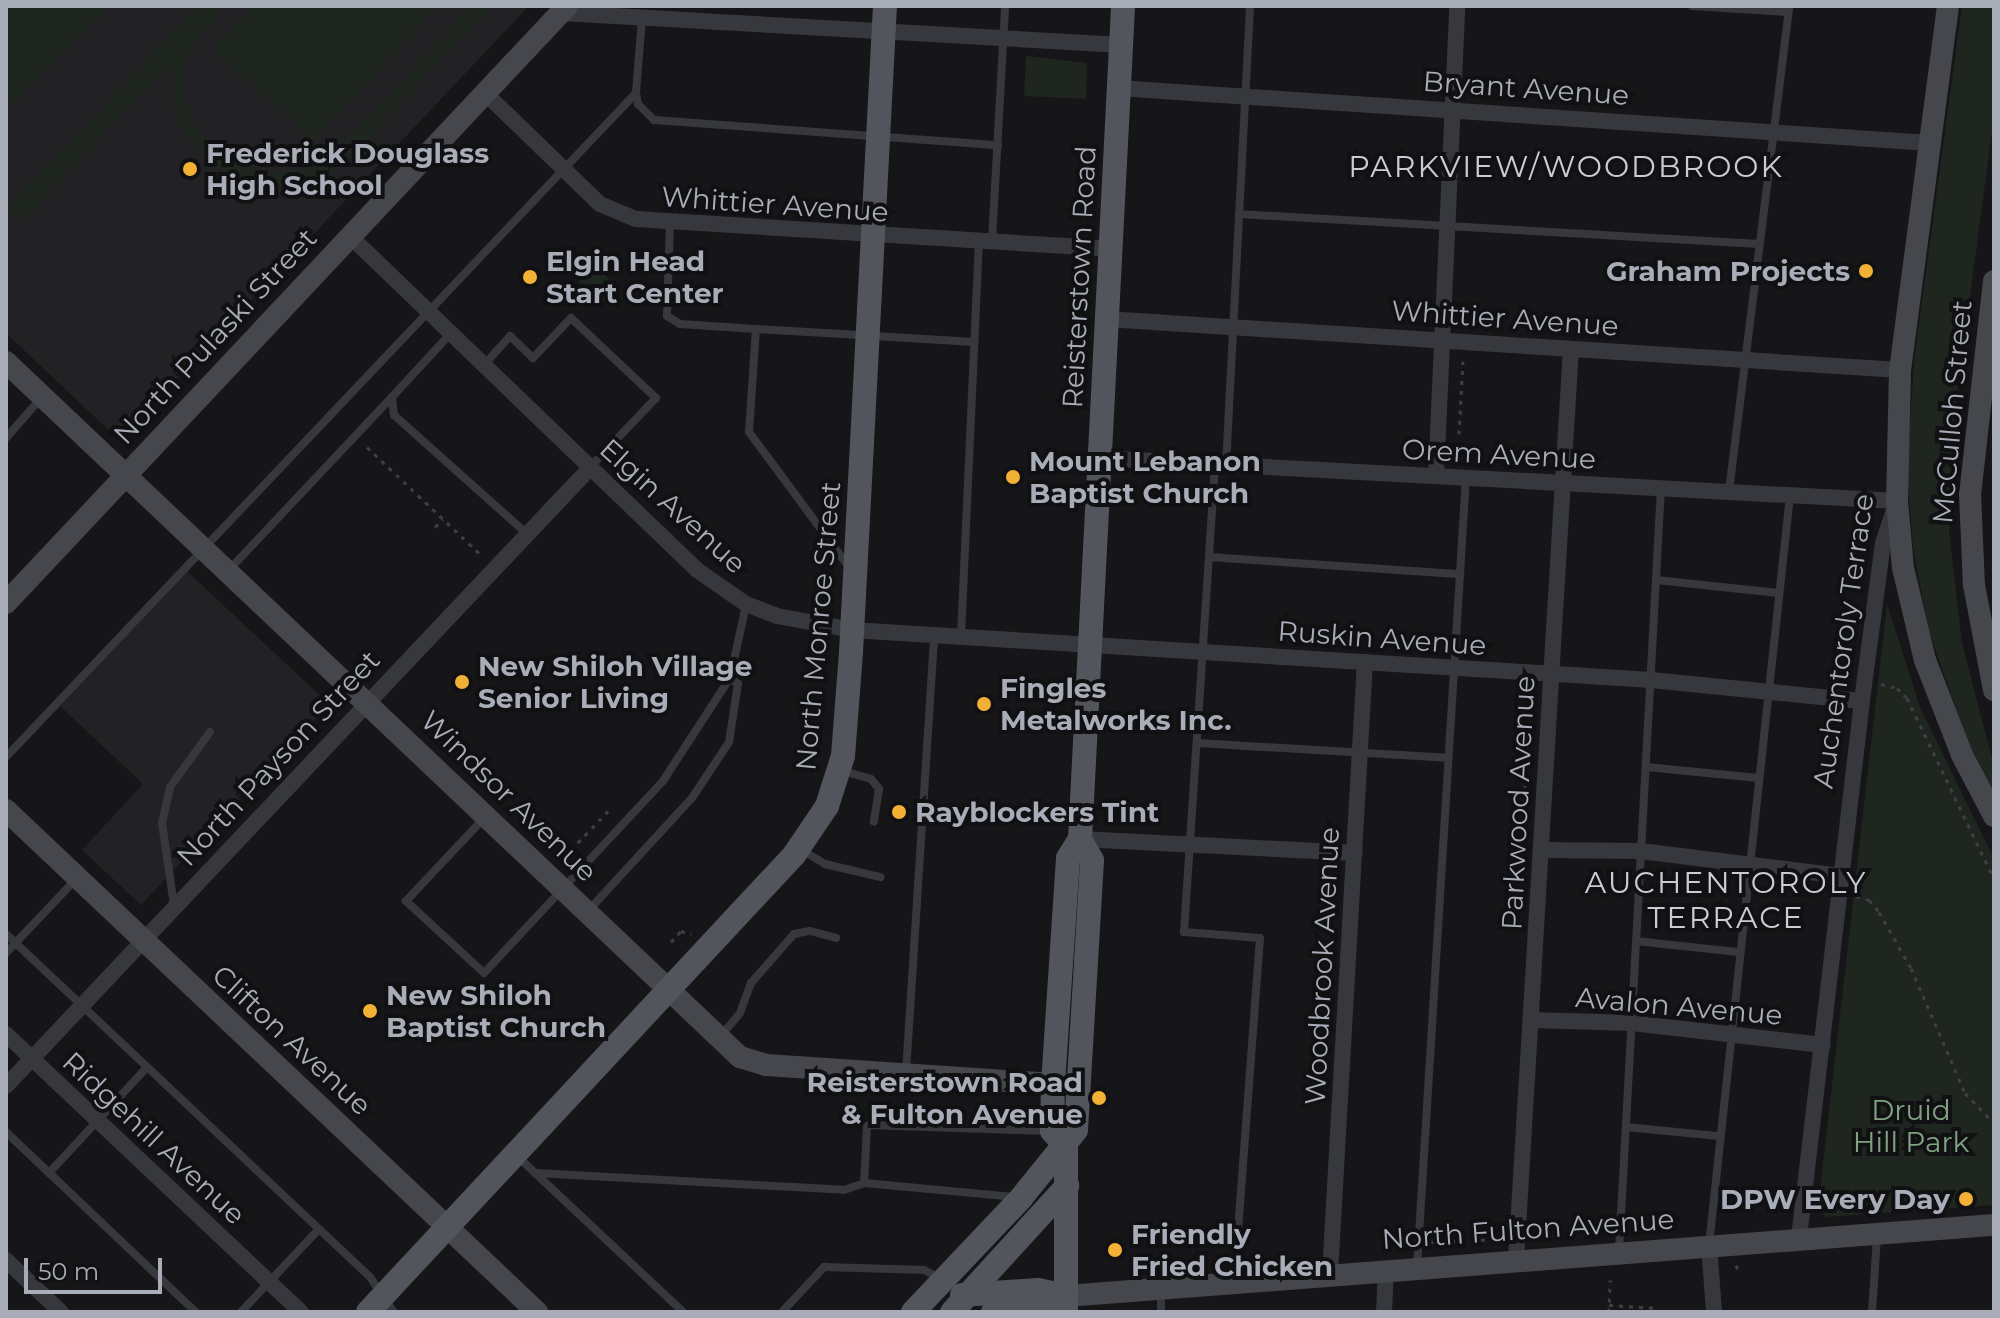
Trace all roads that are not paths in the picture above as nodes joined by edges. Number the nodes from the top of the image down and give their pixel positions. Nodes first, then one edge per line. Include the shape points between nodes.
1 (885, 6) edge
2 (1005, 6) edge
3 (1123, 6) edge
4 (1250, 6) edge
5 (1457, 6) edge
6 (1692, 6) edge
7 (1948, 6) edge
8 (564, 9) edge
9 (1789, 9) edge
10 (642, 18) junction
11 (884, 33) junction
12 (1003, 40) junction
13 (1121, 45) junction
14 (1118, 88) junction
15 (485, 93) junction
16 (636, 93) junction
17 (1245, 96) junction
18 (1452, 109) junction
19 (1772, 130) junction
20 (878, 134) junction
21 (1930, 143) junction
22 (998, 145) junction
23 (563, 168) junction
24 (1239, 214) junction
25 (670, 224) junction
26 (1447, 226) junction
27 (351, 237) junction
28 (872, 237) junction
29 (986, 242) junction
30 (1759, 244) junction
31 (1110, 249) junction
32 (1994, 281) edge
33 (427, 311) junction
34 (1106, 319) junction
35 (1233, 327) junction
36 (756, 329) junction
37 (451, 333) junction
38 (867, 335) junction
39 (1443, 341) junction
40 (975, 342) junction
41 (1571, 349) junction
42 (1745, 360) junction
43 (6, 362) edge
44 (484, 365) junction
45 (1900, 370) junction
46 (43, 396) junction
47 (392, 397) junction
48 (6, 438) edge
49 (1099, 458) junction
50 (1221, 464) junction
51 (590, 468) junction
52 (127, 474) junction
53 (1436, 476) junction
54 (1466, 478) junction
55 (1563, 483) junction
56 (1661, 489) junction
57 (1729, 492) junction
58 (1790, 496) junction
59 (1897, 501) junction
60 (527, 534) junction
61 (202, 546) junction
62 (1209, 557) junction
63 (228, 571) junction
64 (855, 574) junction
65 (1460, 574) junction
66 (1656, 580) junction
67 (1778, 593) junction
68 (6, 603) edge
69 (746, 604) junction
70 (852, 630) junction
71 (934, 634) junction
72 (961, 636) junction
73 (1090, 643) junction
74 (1206, 651) junction
75 (1365, 662) junction
76 (1457, 670) junction
77 (1552, 676) junction
78 (730, 678) junction
79 (1651, 680) junction
80 (1994, 690) edge
81 (1768, 692) junction
82 (1862, 701) junction
83 (367, 703) junction
84 (210, 732) dead end
85 (1198, 743) junction
86 (1360, 753) junction
87 (6, 757) edge
88 (1448, 758) junction
89 (1646, 767) junction
90 (839, 770) junction
91 (1758, 778) junction
92 (6, 810) edge
93 (486, 816) junction
94 (1994, 816) edge
95 (874, 822) dead end
96 (1080, 839) junction
97 (1191, 845) junction
98 (799, 849) junction
99 (1541, 850) junction
100 (1641, 851) junction
101 (1355, 853) junction
102 (1750, 865) junction
103 (1842, 876) junction
104 (880, 877) dead end
105 (77, 878) junction
106 (562, 888) junction
107 (174, 906) junction
108 (588, 912) junction
109 (6, 934) edge
110 (836, 938) dead end
111 (142, 940) junction
112 (1636, 941) junction
113 (16, 943) junction
114 (1738, 952) junction
115 (6, 953) edge
116 (669, 989) junction
117 (82, 1005) junction
118 (1531, 1020) junction
119 (1632, 1023) junction
120 (6, 1034) edge
121 (1728, 1034) junction
122 (719, 1037) junction
123 (1823, 1045) junction
124 (32, 1059) junction
125 (147, 1067) junction
126 (906, 1072) junction
127 (1053, 1084) junction
128 (6, 1086) edge
129 (97, 1120) junction
130 (1626, 1127) junction
131 (6, 1132) edge
132 (1717, 1136) junction
133 (1059, 1139) junction
134 (515, 1155) junction
135 (49, 1173) junction
136 (535, 1173) junction
137 (864, 1183) junction
138 (1067, 1186) junction
139 (1021, 1198) junction
140 (1994, 1225) edge
141 (447, 1228) junction
142 (319, 1229) junction
143 (1878, 1233) junction
144 (1799, 1237) junction
145 (1709, 1245) junction
146 (1619, 1252) junction
147 (6, 1260) edge
148 (1516, 1260) junction
149 (1417, 1267) junction
150 (1386, 1269) junction
151 (1330, 1274) junction
152 (269, 1282) junction
153 (1234, 1282) junction
154 (1162, 1288) junction
155 (928, 1296) edge
156 (1066, 1304) edge
157 (963, 1306) edge
158 (381, 1307) edge
159 (61, 1312) edge
160 (196, 1312) edge
161 (241, 1312) edge
162 (301, 1312) edge
163 (537, 1312) edge
164 (683, 1312) edge
165 (782, 1312) edge
166 (993, 1312) edge
167 (1161, 1312) edge
168 (1384, 1312) edge
169 (1714, 1312) edge
170 (1872, 1312) edge

1 - 11 main road, North Monroe Street
2 - 12 lane
3 - 13 main road, Reisterstown Road
4 - 17 lane
5 - 18 street
6 - 9 lane
7 - 21 street, Auchentoroly Terrace
8 - 10 street
8 - 15 street, North Pulaski Street
9 - 19 lane
10 - 11 street
10 - 16 lane
11 - 12 street
11 - 20 main road, North Monroe Street
12 - 13 street
12 - 22 lane
13 - 14 main road, Reisterstown Road
14 - 17 street, Bryant Avenue
14 - 31 main road, Reisterstown Road
15 - 23 street, Whittier Avenue
15 - 27 street, North Pulaski Street
16 - 20 lane via 638,104 654,120
16 - 23 lane
17 - 18 street, Bryant Avenue
17 - 24 lane
18 - 19 street, Bryant Avenue
18 - 26 street
19 - 21 street, Bryant Avenue
19 - 30 lane
20 - 22 lane
20 - 28 main road, North Monroe Street
21 - 45 street, Auchentoroly Terrace
22 - 29 lane
23 - 25 street, Whittier Avenue via 600,204 620,215
23 - 33 lane
24 - 26 lane
24 - 35 lane
25 - 28 street, Whittier Avenue
25 - 36 lane via 667,316 680,324
26 - 30 lane
26 - 39 street
27 - 33 street, Elgin Avenue
27 - 52 street, North Pulaski Street
28 - 29 street, Whittier Avenue
28 - 38 main road, North Monroe Street
29 - 31 street, Whittier Avenue
29 - 40 lane
30 - 42 lane
31 - 34 main road, Reisterstown Road
32 - 80 street, McCulloh Street via 1970,494 1974,585
33 - 37 street, Elgin Avenue
33 - 61 lane
34 - 35 street, Whittier Avenue
34 - 49 main road, Reisterstown Road
35 - 39 street, Whittier Avenue
35 - 50 lane
36 - 38 lane
36 - 64 lane via 749,432
37 - 44 street, Elgin Avenue
37 - 47 lane
38 - 40 lane
38 - 64 main road, North Monroe Street
39 - 41 street, Whittier Avenue
39 - 53 street
40 - 72 lane
41 - 42 street, Whittier Avenue
41 - 55 street, Parkwood Avenue
42 - 45 street, Whittier Avenue
42 - 57 lane
43 - 46 street, Windsor Avenue
44 - 51 street, Elgin Avenue
44 - 51 lane via 510,336 533,358 571,318 656,398
45 - 59 street, Auchentoroly Terrace
46 - 48 lane
46 - 52 street, Windsor Avenue
47 - 60 lane via 394,415
47 - 63 lane
49 - 50 street, Orem Avenue
49 - 73 main road, Reisterstown Road
50 - 53 street, Orem Avenue
50 - 62 lane
51 - 60 street, North Payson Street
51 - 69 street, Elgin Avenue via 697,570
52 - 61 street, Windsor Avenue
52 - 68 street, North Pulaski Street
53 - 54 street, Orem Avenue
54 - 55 street, Orem Avenue
54 - 65 lane
55 - 56 street, Orem Avenue
55 - 77 street, Parkwood Avenue
56 - 57 street, Orem Avenue
56 - 66 lane
57 - 58 street, Orem Avenue
58 - 59 street, Orem Avenue
58 - 67 lane
59 - 82 street, Auchentoroly Terrace via 1883,543
59 - 94 street, McCulloh Street via 1903,568 1925,660 1962,755
60 - 83 street, North Payson Street
61 - 63 street, Windsor Avenue
61 - 87 lane
62 - 65 lane
62 - 74 lane
63 - 83 street, Windsor Avenue
64 - 70 main road, North Monroe Street
65 - 76 lane
66 - 67 lane
66 - 79 lane
67 - 81 lane
69 - 70 street, Elgin Avenue via 806,624
69 - 78 lane
70 - 71 street, Elgin Avenue
70 - 90 main road, North Monroe Street
71 - 72 street, Elgin Avenue
71 - 126 lane
72 - 73 street, Elgin Avenue
73 - 74 street, Ruskin Avenue
73 - 96 main road, Reisterstown Road
74 - 75 street, Ruskin Avenue
74 - 85 lane
75 - 76 street, Ruskin Avenue
75 - 86 street, Woodbrook Avenue
76 - 77 street, Ruskin Avenue
76 - 88 lane
77 - 79 street, Ruskin Avenue
77 - 99 street, Parkwood Avenue
78 - 106 lane via 663,781
78 - 108 lane via 738,684 729,742 692,798
79 - 81 street, Ruskin Avenue
79 - 89 lane
81 - 82 street, Ruskin Avenue
81 - 91 lane
82 - 103 street, Auchentoroly Terrace
83 - 93 street, Windsor Avenue
83 - 107 street, North Payson Street
84 - 107 lane via 170,787 162,823
85 - 86 lane
85 - 97 lane
86 - 88 lane
86 - 101 street, Woodbrook Avenue
88 - 149 lane
89 - 91 lane
89 - 100 lane
90 - 95 lane via 871,779 879,789
90 - 98 main road, North Monroe Street via 827,806
91 - 102 lane
92 - 105 street, Clifton Avenue
93 - 106 street, Windsor Avenue
93 - 106 lane via 406,901 484,973
96 - 97 street
96 - 127 main road, Reisterstown Road via 1068,858
96 - 133 main road, Reisterstown Road via 1092,860 1076,1130
97 - 101 street
97 - 153 lane via 1184,932 1260,938
98 - 104 lane via 825,864
98 - 116 main road, North Monroe Street
99 - 100 street
99 - 118 street, Parkwood Avenue
100 - 102 street
100 - 112 lane
101 - 151 street, Woodbrook Avenue
102 - 103 street
102 - 114 lane
103 - 123 street, Auchentoroly Terrace
105 - 111 street, Clifton Avenue
105 - 113 lane
106 - 108 street, Windsor Avenue
107 - 111 street, North Payson Street
108 - 116 street, Windsor Avenue
109 - 113 lane
110 - 122 lane via 810,931 794,934 751,983 740,1013
111 - 117 street, North Payson Street
111 - 141 street, Clifton Avenue
112 - 114 lane
112 - 119 lane
113 - 115 lane
113 - 117 lane
114 - 121 lane
116 - 122 street, Windsor Avenue
116 - 134 main road, North Monroe Street
117 - 124 street, North Payson Street
117 - 125 lane
118 - 119 street, Avalon Avenue
118 - 148 street, Parkwood Avenue
119 - 121 street, Avalon Avenue
119 - 130 lane
120 - 124 street, Ridgehill Avenue
121 - 123 street, Avalon Avenue
121 - 132 lane
122 - 126 street, Windsor Avenue via 751,1063
123 - 144 street, Auchentoroly Terrace
124 - 128 street, North Payson Street
124 - 129 street, Ridgehill Avenue
125 - 129 lane
125 - 142 lane
126 - 127 street, Windsor Avenue
127 - 133 main road, Reisterstown Road
129 - 135 lane
129 - 152 street, Ridgehill Avenue
130 - 132 lane
130 - 146 lane
131 - 135 lane
132 - 145 lane
133 - 137 lane via 867,1125
133 - 138 main road, Reisterstown Road
133 - 139 main road
134 - 136 lane
134 - 141 main road, North Monroe Street
135 - 160 lane
136 - 137 lane via 844,1190
136 - 164 lane
137 - 139 lane
138 - 156 main road, Reisterstown Road
138 - 157 main road
139 - 155 main road
140 - 143 street, North Fulton Avenue
141 - 158 main road, North Monroe Street
141 - 163 street, Clifton Avenue
142 - 152 lane
142 - 158 lane
143 - 144 street, North Fulton Avenue
143 - 170 lane
144 - 145 street, North Fulton Avenue
145 - 146 street, North Fulton Avenue
145 - 169 street
146 - 148 street, North Fulton Avenue
147 - 159 street
148 - 149 street, North Fulton Avenue
149 - 150 street, North Fulton Avenue
150 - 151 street, North Fulton Avenue
150 - 168 street
151 - 153 street, North Fulton Avenue
152 - 161 lane
152 - 162 street, Ridgehill Avenue
153 - 154 street, North Fulton Avenue
154 - 156 street, North Fulton Avenue
154 - 167 lane
155 - 157 main road
155 - 165 lane via 924,1270 824,1267
156 - 157 main road via 1038,1290
156 - 166 main road

